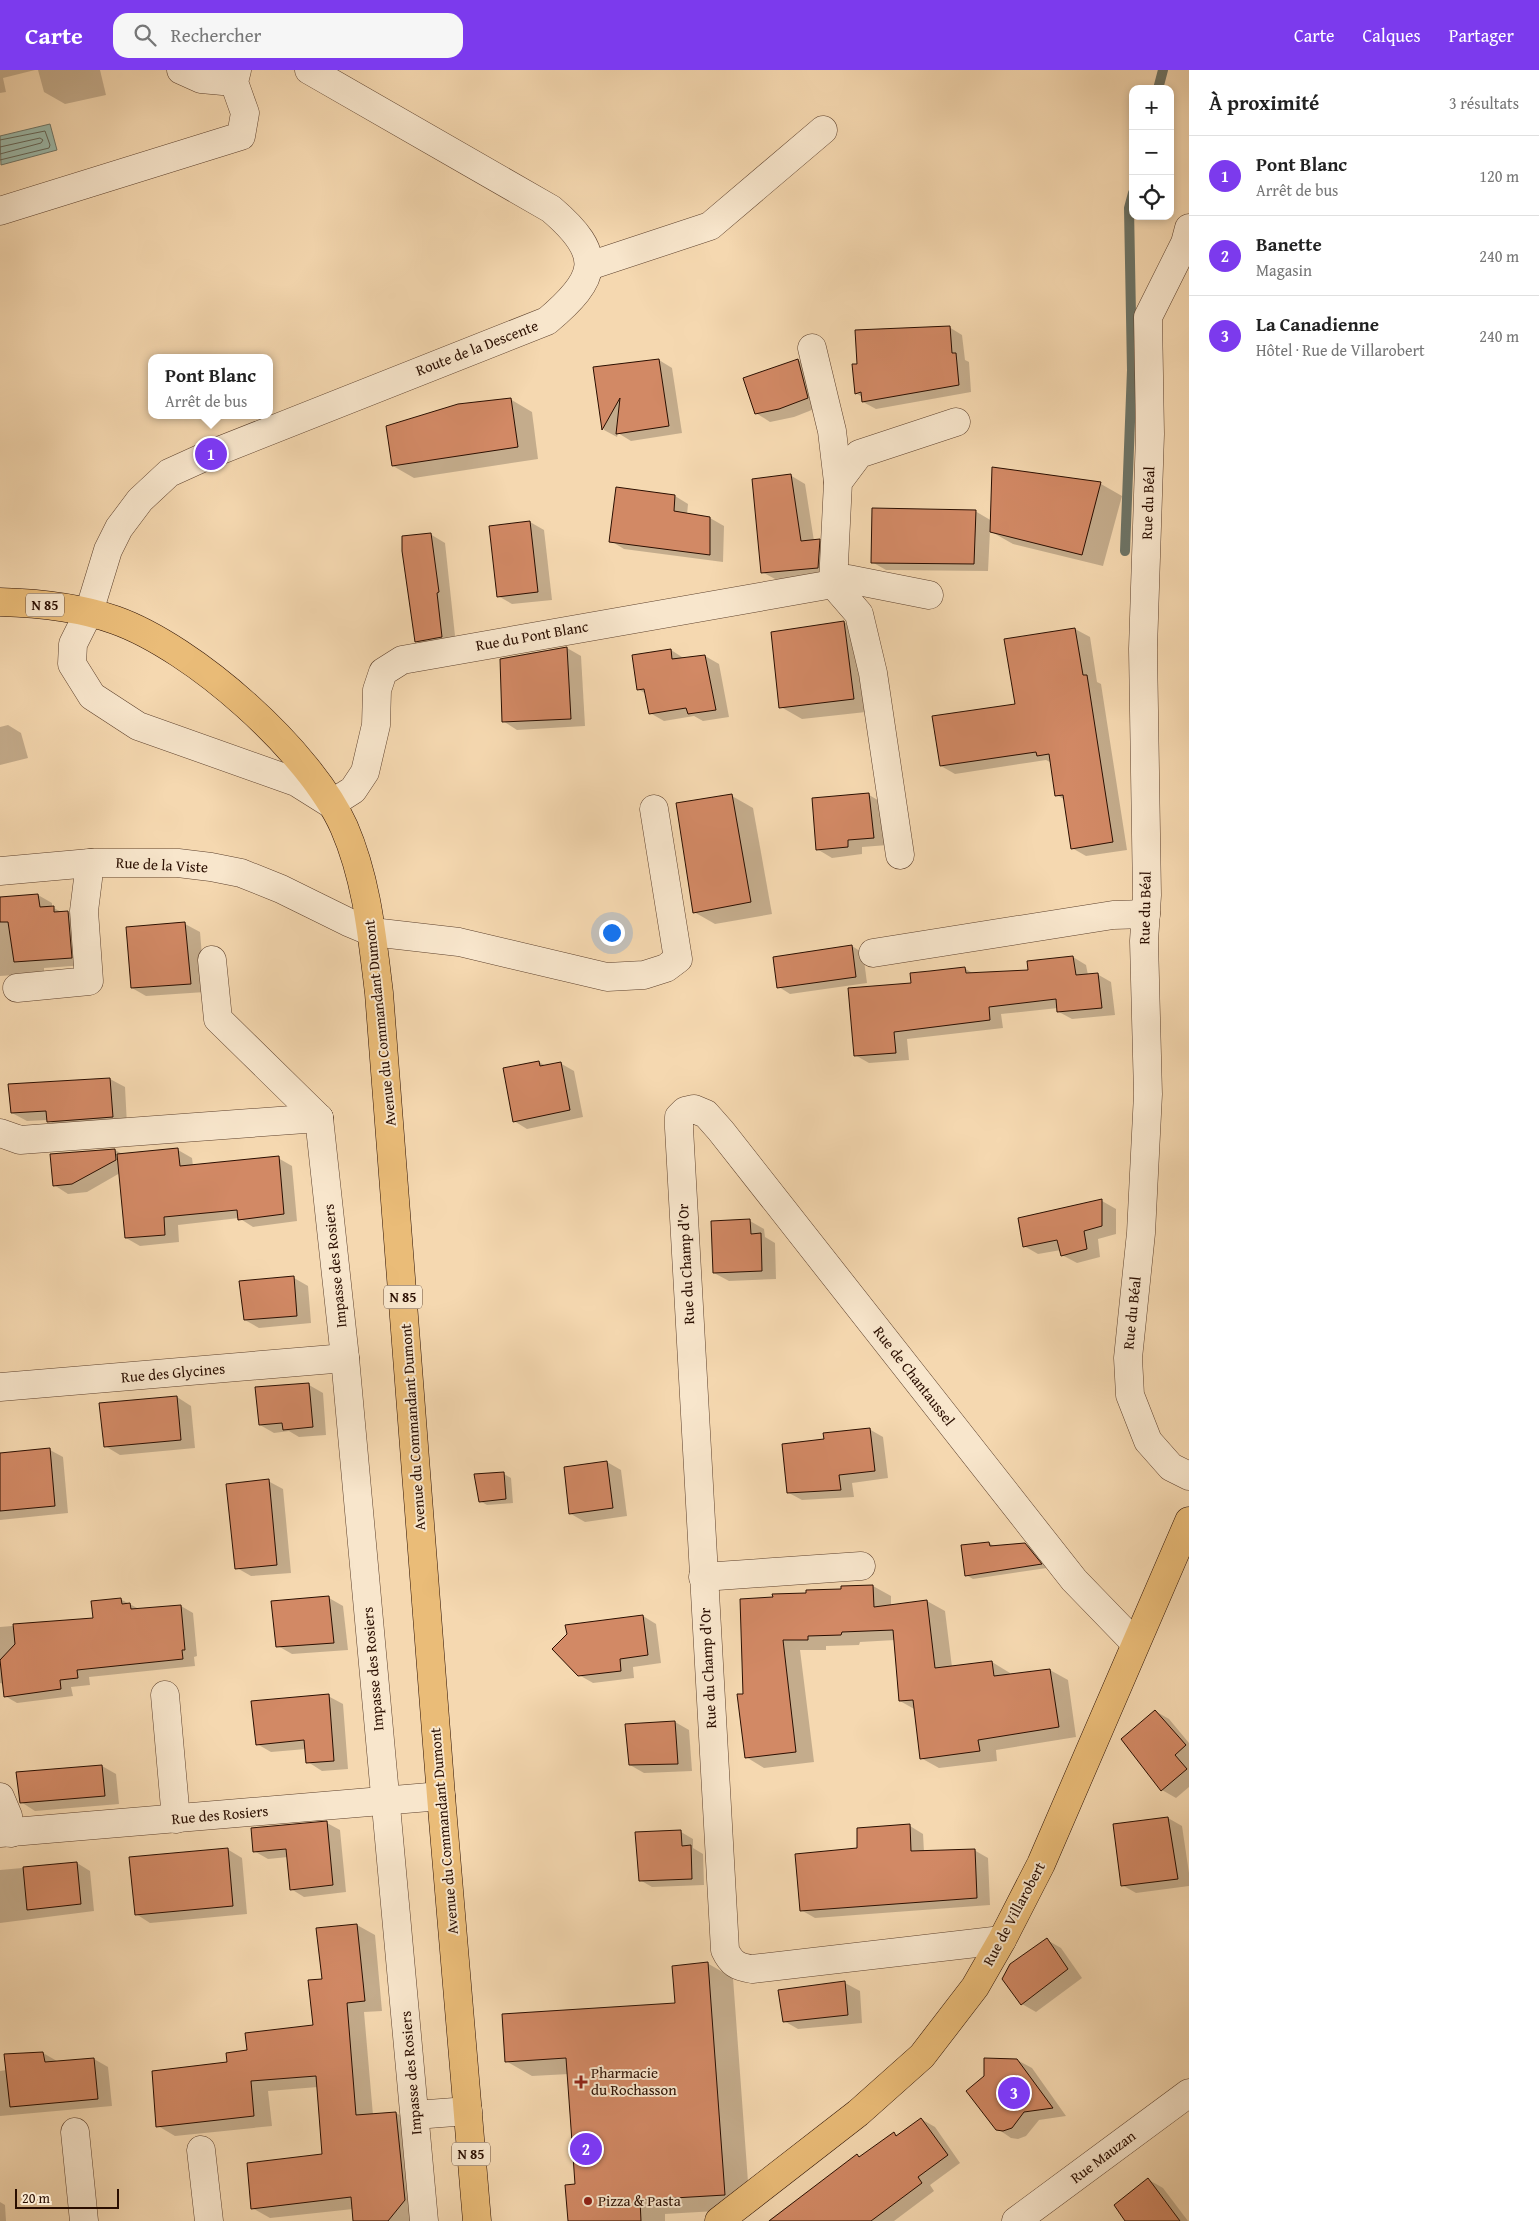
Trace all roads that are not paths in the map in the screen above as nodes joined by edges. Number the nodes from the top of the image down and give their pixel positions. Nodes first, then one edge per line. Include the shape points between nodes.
1 (181, 70) edge
2 (309, 70) edge
3 (236, 76) edge
4 (823, 130) dead end
5 (0, 211) edge
6 (1189, 228) edge
7 (589, 266) junction
8 (812, 348) dead end
9 (956, 422) dead end
10 (838, 482) junction
11 (833, 584) junction
12 (929, 595) dead end
13 (0, 602) edge
14 (89, 612) junction
15 (331, 804) junction
16 (654, 809) dead end
17 (900, 855) dead end
18 (90, 863) junction
19 (0, 871) edge
20 (1146, 914) junction
21 (372, 932) junction
22 (873, 953) dead end
23 (212, 960) dead end
24 (17, 988) dead end
25 (694, 1109) joint
26 (319, 1118) junction
27 (0, 1133) edge
28 (345, 1358) junction
29 (0, 1388) edge
30 (1189, 1476) edge
31 (1189, 1521) edge
32 (862, 1566) dead end
33 (703, 1577) junction
34 (1135, 1643) junction
35 (165, 1696) dead end
36 (441, 1796) junction
37 (0, 1797) edge
38 (385, 1801) junction
39 (176, 1819) junction
40 (6, 1833) edge
41 (1002, 1940) junction
42 (1189, 2092) edge
43 (468, 2111) junction
44 (415, 2115) junction
45 (75, 2132) dead end
46 (201, 2150) dead end
47 (84, 2221) edge
48 (208, 2221) edge
49 (424, 2221) edge
50 (477, 2221) edge
51 (719, 2221) edge
52 (1016, 2221) edge

1 - 3 street via 202,79
2 - 7 street via 551,209 584,244
3 - 5 street via 245,113 241,136
4 - 7 street via 710,226
6 - 20 street, Rue du Béal via 1185,243 1148,317 1150,434 1143,649
7 - 14 street, Route de la Descente via 582,285 571,300 547,321 169,473 140,500 120,528 108,550
8 - 10 street via 832,431
9 - 10 street via 859,454
10 - 11 street
11 - 12 street, Rue du Pont Blanc via 848,579
11 - 15 street, Rue du Pont Blanc via 402,660 383,672 377,690 376,724 365,772 353,790
11 - 17 street via 859,614 872,674
13 - 14 main road, Avenue du Commandant Dumont / N 85 via 59,606
14 - 15 main road, Avenue du Commandant Dumont / N 85 via 117,621 168,646 219,684 271,728 304,764
14 - 15 street, Route de la Descente via 73,644 72,664 92,696 138,726 296,782
15 - 21 main road, Avenue du Commandant Dumont / N 85 via 358,864
16 - 21 street, Rue de la Viste via 678,959 666,968 644,975 607,977 459,942
18 - 19 street, Rue de la Viste
18 - 21 street, Rue de la Viste via 178,863 216,856 241,873
18 - 24 street via 84,912 89,981
20 - 22 street via 1113,916
20 - 30 street, Rue du Béal via 1148,1094 1141,1233 1128,1358 1130,1395 1148,1441 1170,1467
21 - 36 main road, Avenue du Commandant Dumont / N 85
23 - 26 street via 218,1019
25 - 33 street, Rue du Champ d'Or via 685,1111 680,1117 679,1128
25 - 34 street, Rue de Chantaussel via 706,1114 721,1130 1074,1580
26 - 27 street via 20,1140
26 - 28 street, Impasse des Rosiers
28 - 29 street, Rue des Glycines
28 - 38 street, Impasse des Rosiers
31 - 34 main road, Rue de Villarobert
32 - 33 street
33 - 41 street, Rue du Champ d'Or via 724,1950 728,1958 741,1968 752,1969
34 - 41 main road, Rue de Villarobert via 1041,1864
35 - 39 street
36 - 38 street, Rue des Rosiers
36 - 43 main road, Avenue du Commandant Dumont / N 85
37 - 40 street via 8,1816
38 - 39 street, Rue des Rosiers
38 - 44 street, Impasse des Rosiers
39 - 40 street, Rue des Rosiers
41 - 51 main road, Rue de Villarobert via 975,1987 922,2056 858,2113
42 - 52 street, Rue Mauzan
43 - 44 street
43 - 50 main road, Avenue du Commandant Dumont / N 85
44 - 49 street, Impasse des Rosiers
45 - 47 street
46 - 48 street

